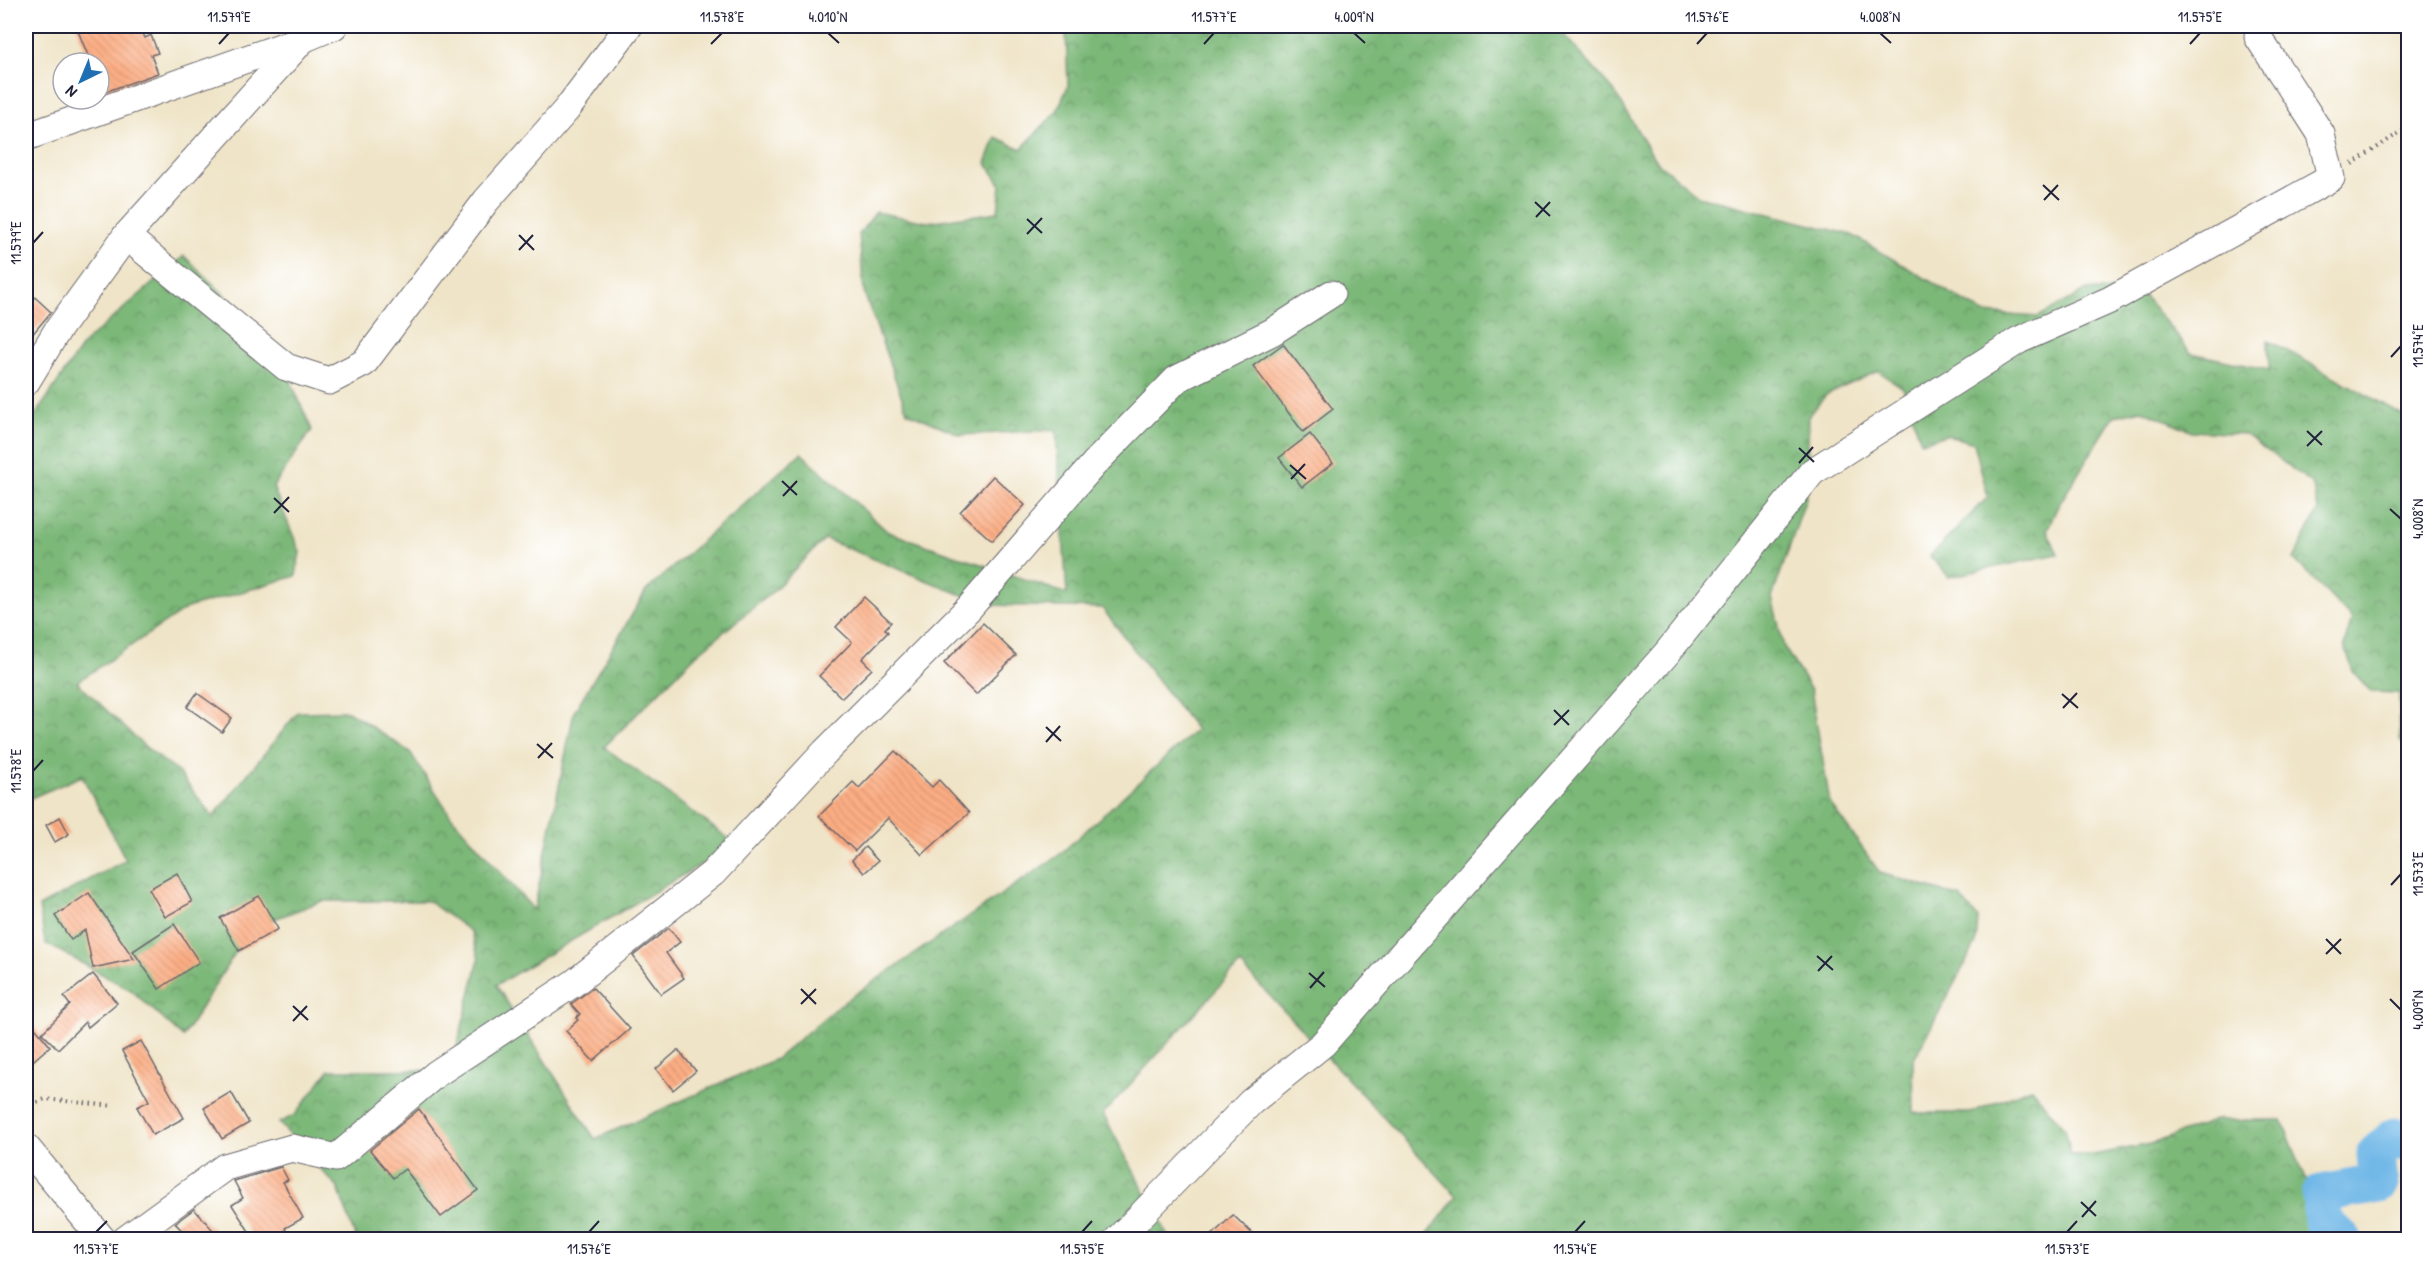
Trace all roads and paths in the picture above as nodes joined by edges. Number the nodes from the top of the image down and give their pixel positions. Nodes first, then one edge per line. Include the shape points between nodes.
1 (334, 26) edge
2 (629, 26) edge
3 (2259, 26) edge
4 (303, 39) junction
5 (2409, 127) edge
6 (26, 137) edge
7 (2331, 178) junction
8 (126, 236) junction
9 (1331, 294) dead end
10 (26, 382) edge
11 (26, 1106) edge
12 (114, 1106) dead end
13 (26, 1148) edge
14 (103, 1239) edge
15 (125, 1239) edge
16 (1117, 1239) edge

1 - 4 street
2 - 8 street via 567,110 486,201 364,363 328,381 286,367
3 - 7 street via 2258,37 2321,134
4 - 6 street
4 - 8 street
5 - 7 path
7 - 16 street via 2109,300 2019,340 1812,472 1667,653 1323,1044 1251,1102
8 - 10 street via 57,331
9 - 15 street via 1272,332 1177,379 1094,464 969,608 825,752 713,873 574,983 436,1074 336,1158 292,1148 225,1167
11 - 12 path via 45,1099
13 - 14 street

